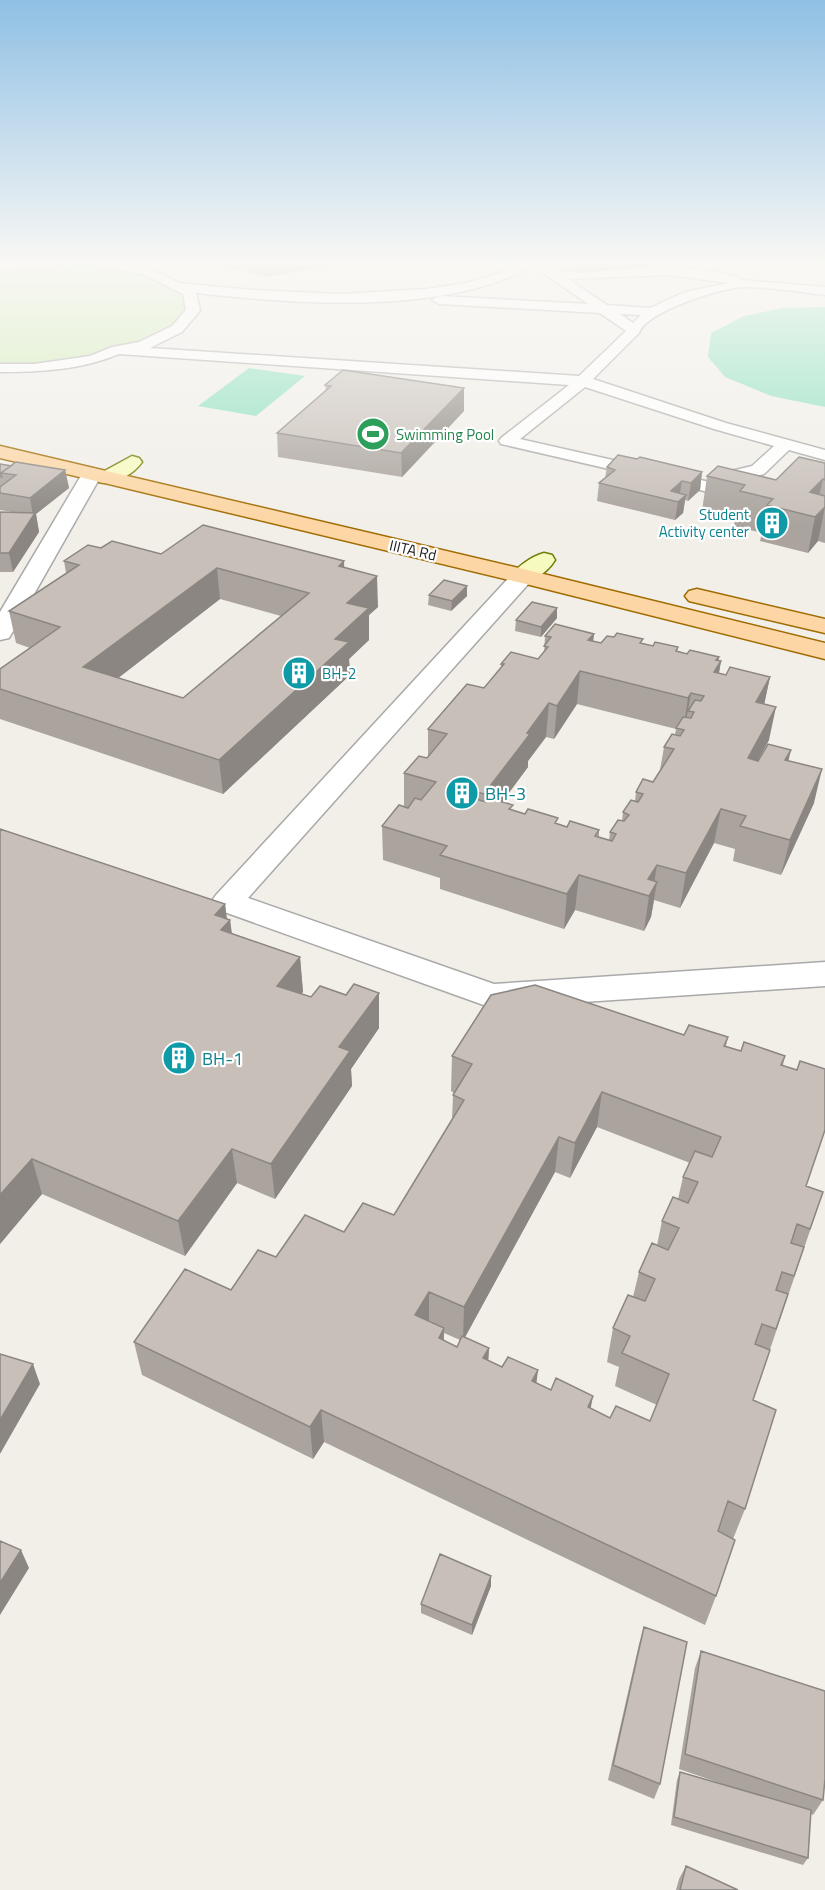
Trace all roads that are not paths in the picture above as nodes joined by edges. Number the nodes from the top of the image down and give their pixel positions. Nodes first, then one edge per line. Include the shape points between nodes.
1 (122, 349) edge
2 (615, 349) edge
3 (117, 350) junction
4 (0, 368) edge
5 (583, 381) junction
6 (0, 431) edge
7 (785, 445) junction
8 (0, 452) edge
9 (825, 455) edge
10 (132, 462) junction
11 (99, 476) junction
12 (567, 565) dead end
13 (534, 568) junction
14 (679, 592) dead end
15 (825, 626) edge
16 (0, 633) edge
17 (825, 651) edge
18 (825, 974) edge

1 - 3 lane
2 - 5 lane
3 - 4 lane via 93,360
3 - 5 lane
5 - 7 lane
5 - 7 lane via 507,441 717,489 733,476 758,470
6 - 10 main road, IIITA Rd
7 - 9 lane
8 - 11 main road, IIITA Rd
10 - 11 street
10 - 13 main road, IIITA Rd
11 - 13 main road, IIITA Rd
11 - 16 street
12 - 13 main road, IIITA Rd
13 - 17 main road, IIITA Rd
13 - 18 street via 227,902 492,996
14 - 15 main road

